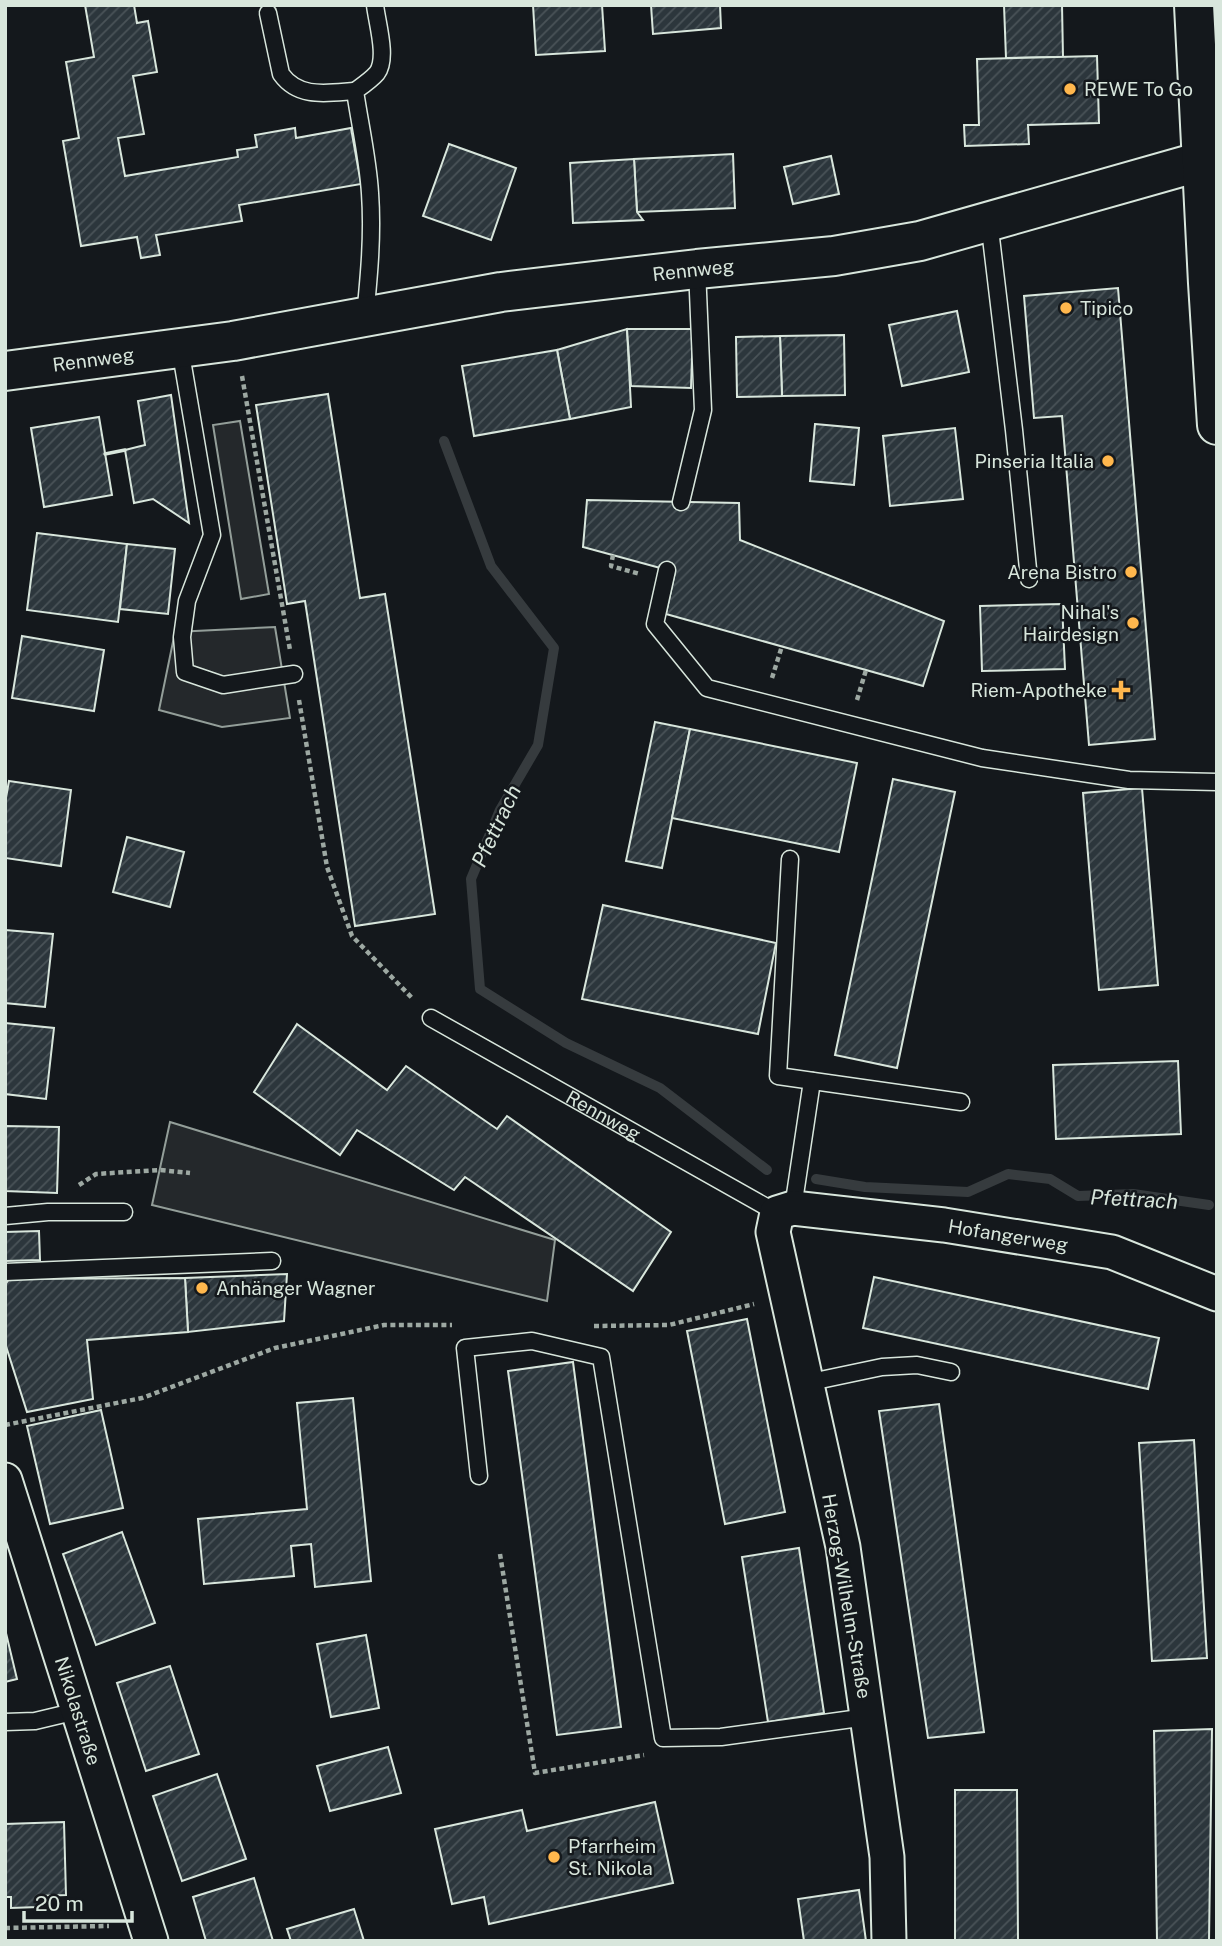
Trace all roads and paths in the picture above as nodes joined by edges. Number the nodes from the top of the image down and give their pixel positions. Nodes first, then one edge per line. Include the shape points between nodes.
1 (375, 5) edge
2 (1194, 5) edge
3 (268, 13) dead end
4 (355, 91) junction
5 (1202, 161) junction
6 (989, 221) junction
7 (697, 269) junction
8 (365, 317) junction
9 (180, 348) junction
10 (5, 372) edge
11 (1217, 424) edge
12 (681, 502) dead end
13 (613, 555) dead end
14 (665, 575) joint
15 (1029, 579) dead end
16 (294, 674) dead end
17 (1217, 782) edge
18 (790, 859) dead end
19 (431, 1018) dead end
20 (812, 1081) junction
21 (961, 1102) dead end
22 (190, 1173) dead end
23 (785, 1210) junction
24 (48, 1212) junction
25 (124, 1212) dead end
26 (5, 1216) edge
27 (272, 1261) dead end
28 (5, 1272) edge
29 (1217, 1294) edge
30 (787, 1296) junction
31 (453, 1325) dead end
32 (589, 1326) dead end
33 (951, 1372) dead end
34 (806, 1383) junction
35 (5, 1424) edge
36 (479, 1476) dead end
37 (5, 1480) edge
38 (500, 1554) dead end
39 (77, 1711) junction
40 (867, 1717) junction
41 (5, 1722) edge
42 (663, 1738) junction
43 (5, 1928) edge
44 (148, 1933) edge
45 (890, 1941) edge

1 - 4 lane via 382,63
2 - 5 street
3 - 4 lane via 285,80 314,94
4 - 8 lane via 371,212
5 - 6 street, Rennweg
5 - 11 street
6 - 7 street, Rennweg via 920,241 834,256
6 - 15 lane
7 - 8 street, Rennweg via 501,292
7 - 12 lane via 703,410
8 - 9 street, Rennweg
9 - 10 street, Rennweg
9 - 16 lane via 212,535 187,601 182,638 185,672 223,685
13 - 14 path via 611,566
14 - 17 lane via 655,624 707,688 982,758 1129,780
18 - 20 lane via 778,1076
19 - 23 lane, Rennweg
20 - 21 lane
20 - 23 lane
22 - 24 path via 96,1174
23 - 29 street, Hofangerweg via 944,1225 1112,1252
23 - 30 street, Herzog-Wilhelm-Straße via 773,1232
24 - 25 lane
24 - 26 lane
27 - 28 lane
30 - 32 path via 669,1325
30 - 34 street, Herzog-Wilhelm-Straße
31 - 35 path via 384,1325 275,1348 142,1398
33 - 34 lane via 917,1365 882,1367
34 - 40 street, Herzog-Wilhelm-Straße via 843,1547
36 - 42 lane via 464,1348 532,1341 601,1357
37 - 39 street, Nikolastraße
38 - 42 path via 535,1773 644,1755
39 - 41 lane via 35,1721
39 - 44 street, Nikolastraße
40 - 42 lane via 721,1737
40 - 45 street, Herzog-Wilhelm-Straße via 887,1857
43 - 44 path

